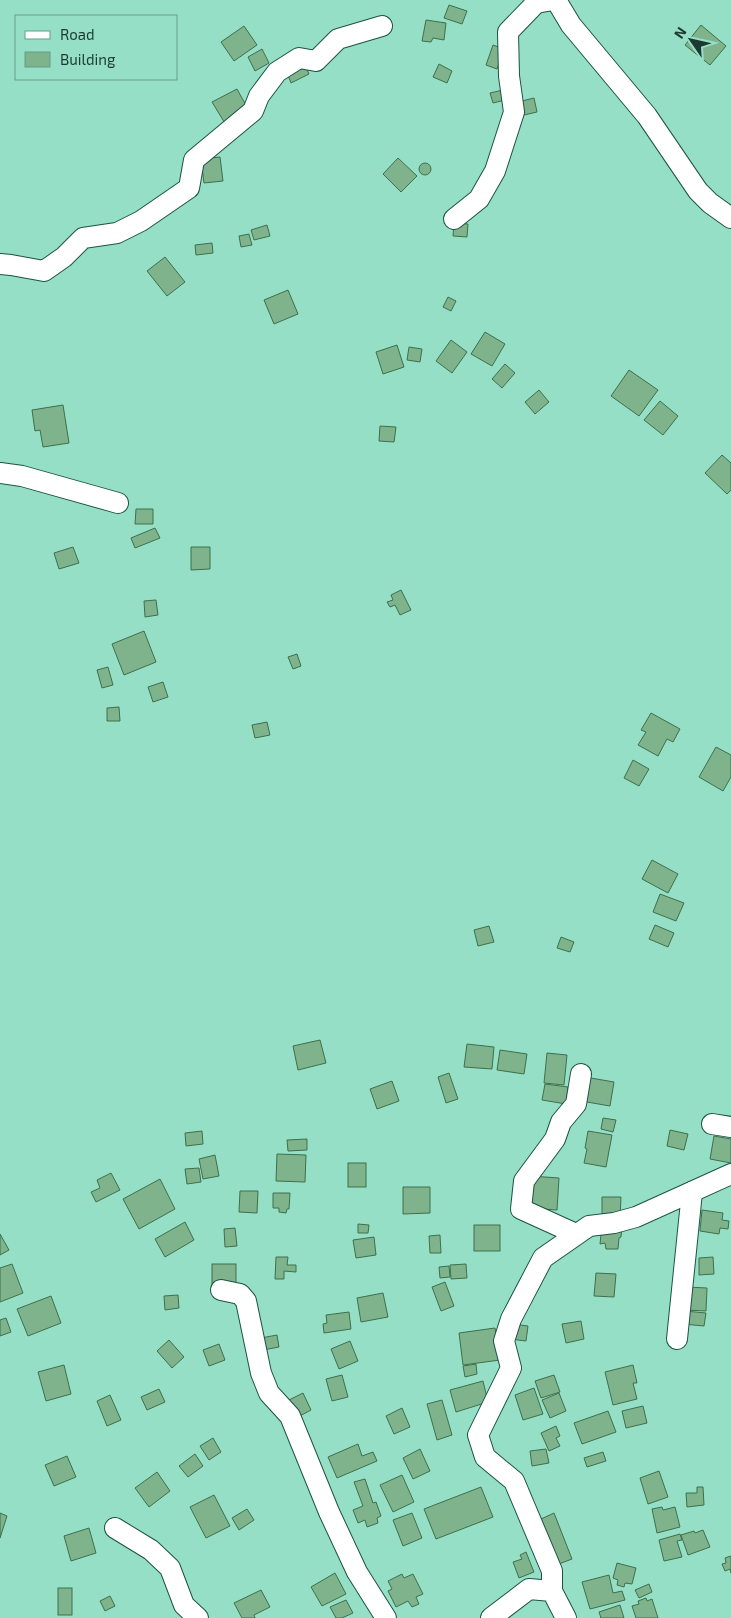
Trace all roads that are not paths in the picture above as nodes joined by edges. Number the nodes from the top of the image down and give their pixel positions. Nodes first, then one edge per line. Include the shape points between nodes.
1 (555, 0) edge
2 (382, 26) dead end
3 (731, 218) edge
4 (454, 219) dead end
5 (0, 264) edge
6 (0, 473) edge
7 (118, 503) dead end
8 (580, 1074) dead end
9 (731, 1174) edge
10 (692, 1192) junction
11 (576, 1234) junction
12 (221, 1290) dead end
13 (677, 1339) dead end
14 (115, 1528) dead end
15 (552, 1591) junction
16 (198, 1618) edge
17 (386, 1618) edge
18 (491, 1618) edge
19 (566, 1618) edge

1 - 3 street via 571,25 647,116 698,191
1 - 4 street via 536,3 508,32 514,112 491,178 479,198
2 - 5 street via 338,39 316,61 299,58 277,72 259,96 253,111 194,160 189,188 141,221 117,233 83,238 64,258 44,271
6 - 7 street via 22,476
8 - 11 street via 576,1104 524,1181 521,1210
9 - 10 street
10 - 11 street via 636,1217 589,1226
10 - 13 street
11 - 15 street via 544,1258 511,1319 504,1342 511,1368 478,1435 485,1457 514,1481 552,1571
12 - 17 street via 240,1294 246,1301 261,1373 269,1393 290,1416 357,1572
14 - 16 street via 151,1550 170,1568 184,1605
15 - 18 street via 529,1589
15 - 19 street

